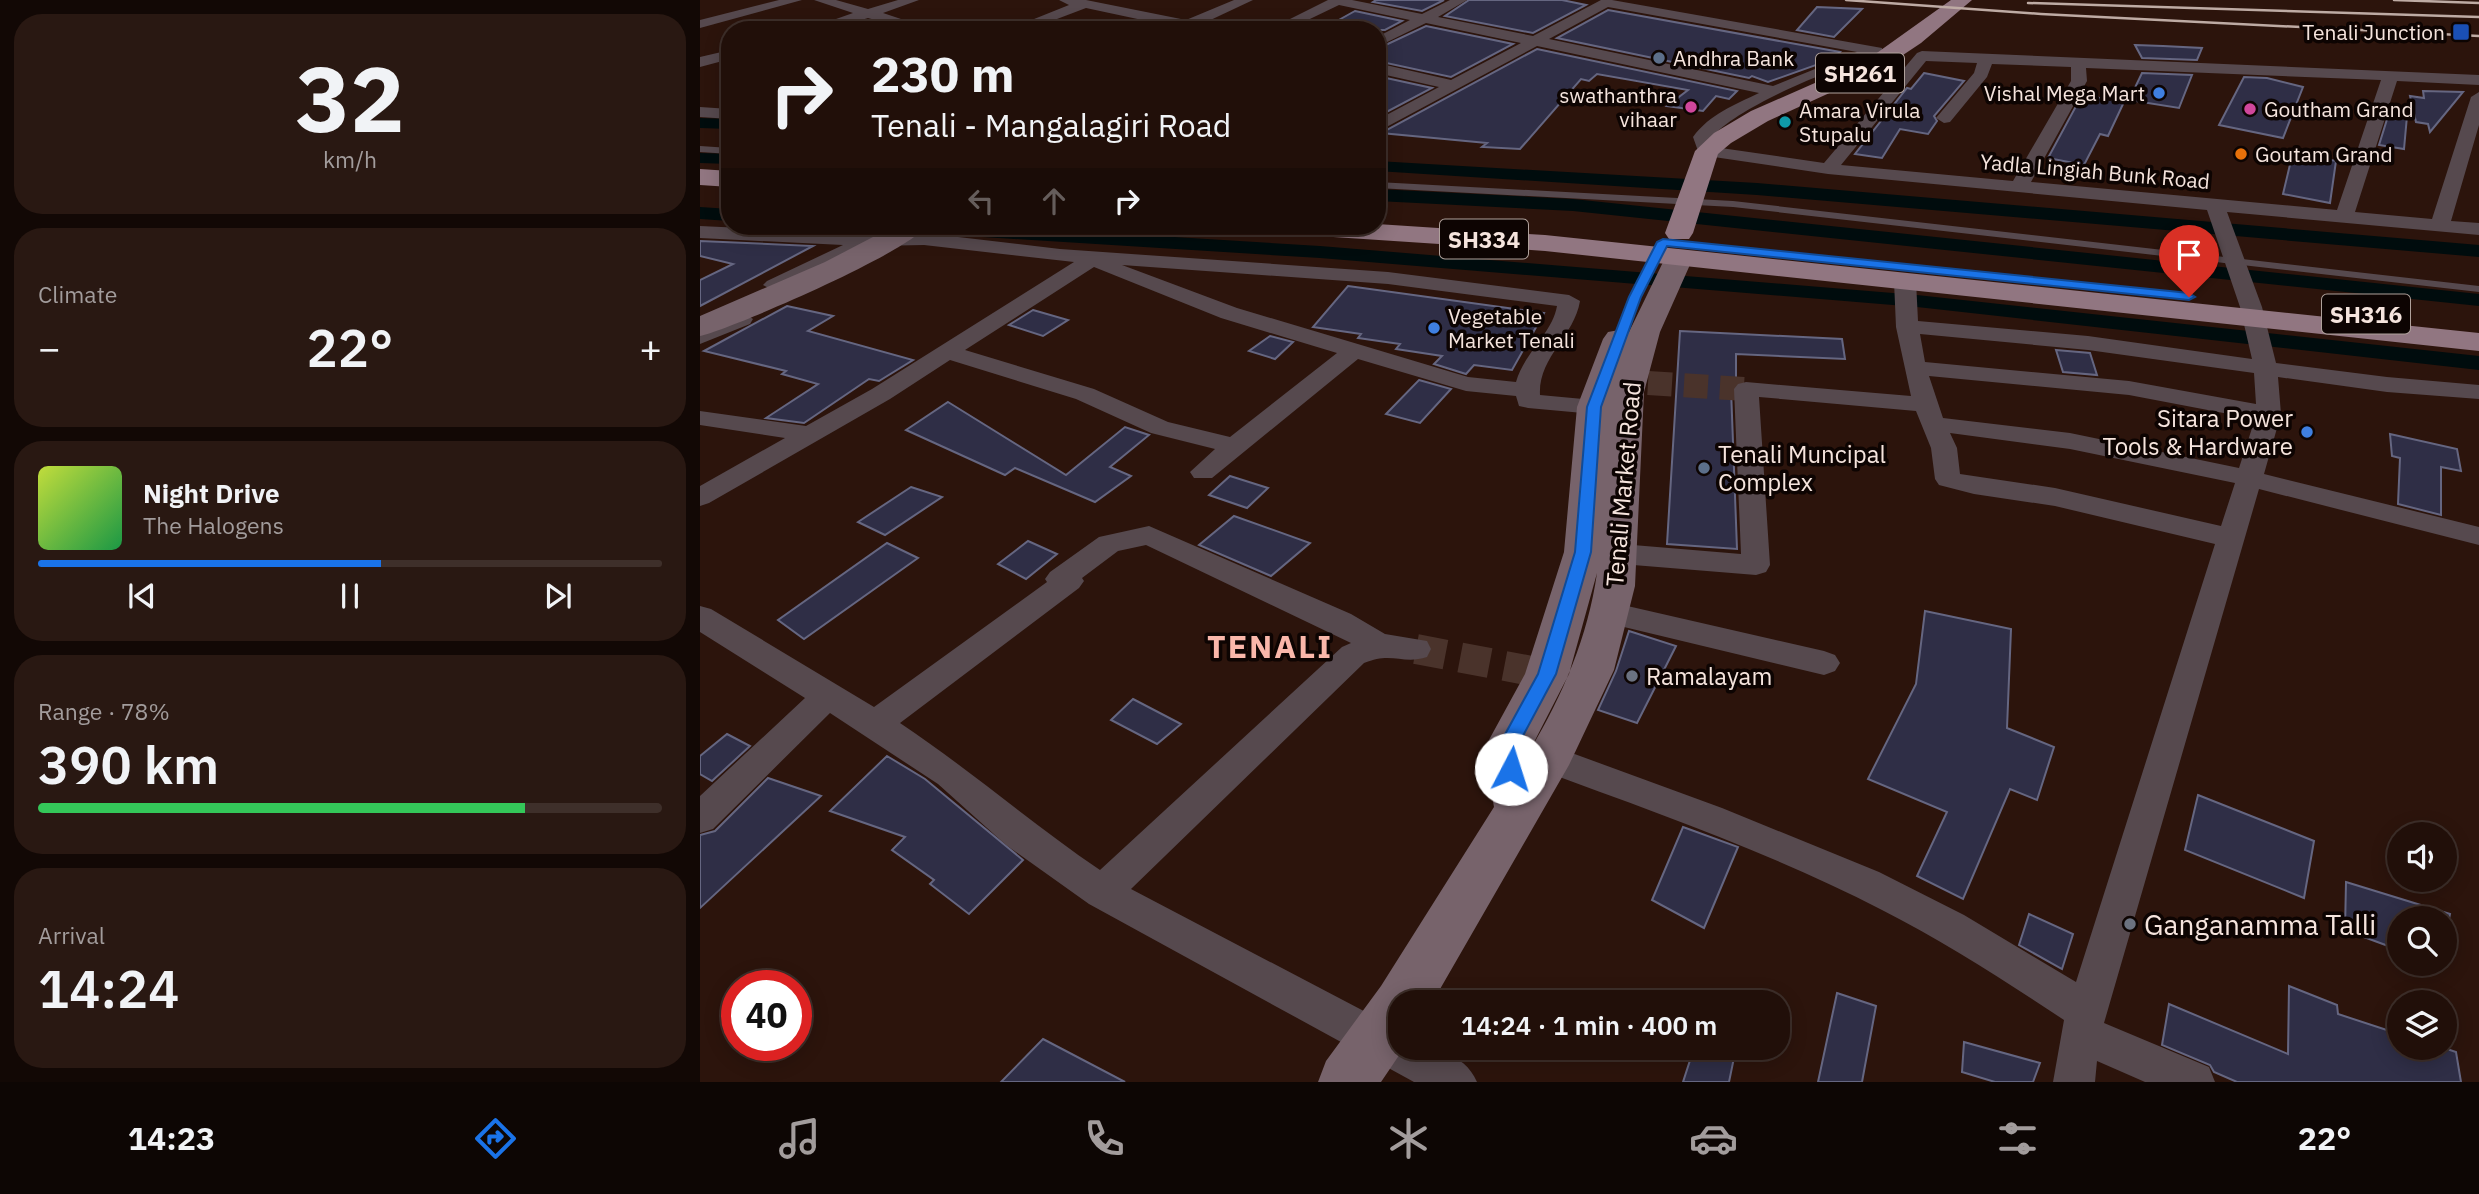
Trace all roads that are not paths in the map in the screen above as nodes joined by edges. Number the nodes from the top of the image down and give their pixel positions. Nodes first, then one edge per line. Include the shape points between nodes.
1 (791, 0) edge
2 (821, 0) edge
3 (912, 0) edge
4 (1066, 0) edge
5 (1165, 0) edge
6 (1246, 0) edge
7 (1337, 0) edge
8 (1460, 0) edge
9 (1963, 0) edge
10 (1084, 4) junction
11 (869, 13) junction
12 (1144, 16) junction
13 (1427, 19) junction
14 (842, 21) edge
15 (895, 21) edge
16 (1038, 21) edge
17 (1138, 21) edge
18 (1168, 21) edge
19 (1196, 21) edge
20 (1294, 21) edge
21 (700, 24) edge
22 (1386, 39) edge
23 (1535, 41) junction
24 (1874, 50) junction
25 (721, 56) edge
26 (1922, 56) junction
27 (1986, 57) junction
28 (700, 62) edge
29 (2078, 63) junction
30 (1386, 70) edge
31 (2390, 77) junction
32 (2479, 80) edge
33 (1452, 85) junction
34 (1774, 91) junction
35 (2479, 97) edge
36 (700, 112) edge
37 (721, 113) edge
38 (1944, 118) dead end
39 (1386, 121) edge
40 (700, 149) edge
41 (721, 150) edge
42 (1706, 156) junction
43 (1828, 169) junction
44 (700, 177) edge
45 (721, 178) edge
46 (1386, 185) edge
47 (2019, 187) junction
48 (700, 190) edge
49 (721, 191) edge
50 (2218, 213) junction
51 (2344, 217) junction
52 (1386, 222) edge
53 (2440, 225) junction
54 (2479, 229) edge
55 (1386, 230) edge
56 (700, 232) edge
57 (721, 234) edge
58 (1494, 234) junction
59 (732, 235) edge
60 (904, 235) edge
61 (907, 235) edge
62 (924, 235) edge
63 (868, 248) junction
64 (1093, 259) junction
65 (1665, 262) junction
66 (2238, 266) junction
67 (1905, 286) junction
68 (2479, 289) edge
69 (2254, 311) junction
70 (700, 316) edge
71 (1907, 324) junction
72 (2479, 326) edge
73 (700, 327) edge
74 (700, 337) edge
75 (2479, 342) edge
76 (1356, 349) junction
77 (946, 352) junction
78 (2266, 364) junction
79 (1915, 368) junction
80 (1619, 388) junction
81 (1527, 390) junction
82 (2479, 392) edge
83 (2269, 414) junction
84 (1928, 415) junction
85 (700, 418) edge
86 (810, 434) junction
87 (1235, 446) junction
88 (1203, 472) dead end
89 (2249, 481) junction
90 (700, 496) edge
91 (2479, 536) edge
92 (2230, 537) junction
93 (1621, 554) junction
94 (1610, 613) junction
95 (700, 617) edge
96 (1378, 644) junction
97 (1416, 649) tunnel mouth
98 (1824, 663) dead end
99 (1547, 674) junction
100 (1589, 684) junction
101 (828, 696) junction
102 (875, 724) junction
103 (1550, 759) junction
104 (1519, 809) junction
105 (700, 818) edge
106 (1102, 892) junction
107 (2083, 1022) junction
108 (1382, 1032) edge
109 (1457, 1082) edge
110 (2074, 1082) edge
111 (2194, 1082) edge

1 - 21 street
2 - 11 street
3 - 11 street
4 - 10 street
5 - 12 street
6 - 19 street
7 - 13 street
7 - 20 street
8 - 13 street
9 - 42 main road, SH261 via 1884,60 1745,125 1717,141
10 - 12 street
10 - 16 street
11 - 14 street
11 - 15 street
12 - 17 street
12 - 18 street
13 - 22 street
13 - 23 street
23 - 24 street via 1606,3
23 - 33 street
23 - 34 street
24 - 26 street
24 - 34 street
25 - 28 street
26 - 27 street
26 - 43 street
27 - 29 street
27 - 38 street via 1982,75
29 - 31 street
29 - 47 street via 2078,81
30 - 33 street
31 - 32 street
31 - 51 street
33 - 39 street
34 - 42 street via 1716,121 1702,137
35 - 53 street
36 - 37 street
40 - 41 lane
42 - 43 street, Yadla Lingiah Bunk Road
42 - 65 main road
43 - 47 street, Yadla Lingiah Bunk Road
44 - 45 main road
46 - 66 lane via 1733,204
47 - 50 street, Yadla Lingiah Bunk Road
48 - 49 main road
50 - 51 street, Yadla Lingiah Bunk Road
50 - 66 street
51 - 53 street, Yadla Lingiah Bunk Road
52 - 58 main road, SH334
53 - 54 street, Yadla Lingiah Bunk Road
55 - 58 main road, SH334
56 - 57 street
58 - 65 main road, SH334
59 - 63 street
60 - 63 street
61 - 74 street via 840,276
62 - 64 street
63 - 70 street
63 - 73 street via 801,286
64 - 76 street via 1229,313
64 - 77 street
64 - 81 street via 1388,278 1569,301 1569,311 1530,372
65 - 67 main road, SH316
65 - 69 main road, SH316
65 - 80 street, Tenali Market Road
66 - 68 lane
66 - 69 street
67 - 69 main road, SH316
67 - 71 street
69 - 72 main road, SH316
69 - 75 main road, SH316
69 - 78 street
71 - 78 street
71 - 79 street
76 - 81 street via 1466,384
76 - 87 street
77 - 86 street
77 - 87 street via 1085,394 1160,428
78 - 82 street
78 - 83 street
79 - 83 street via 2129,388
79 - 84 street
80 - 81 street via 1528,401
80 - 93 street, Tenali Market Road via 1624,413
80 - 99 street, Tenali Market Road via 1583,552
83 - 89 street
84 - 89 street
84 - 92 street via 1944,448 1948,479 1973,487 2089,504
84 - 93 street via 1746,389 1756,565
85 - 86 street
86 - 90 street
87 - 88 street
89 - 91 street
89 - 92 street
92 - 107 street
93 - 94 street, Tenali Market Road
94 - 98 street
94 - 100 street, Tenali Market Road
95 - 101 street
96 - 97 street
96 - 102 street via 1340,622 1149,535 1109,544
96 - 106 street via 1353,655
99 - 100 street
99 - 104 street, Tenali Market Road via 1507,749
100 - 103 street, Tenali Market Road
101 - 102 street
101 - 105 street
102 - 106 street via 950,774 1019,834
103 - 104 street, Tenali Market Road
103 - 107 street via 1649,794 1868,885 1993,954
104 - 108 street, Tenali Market Road
106 - 108 street
107 - 110 street
107 - 111 street
108 - 109 street

